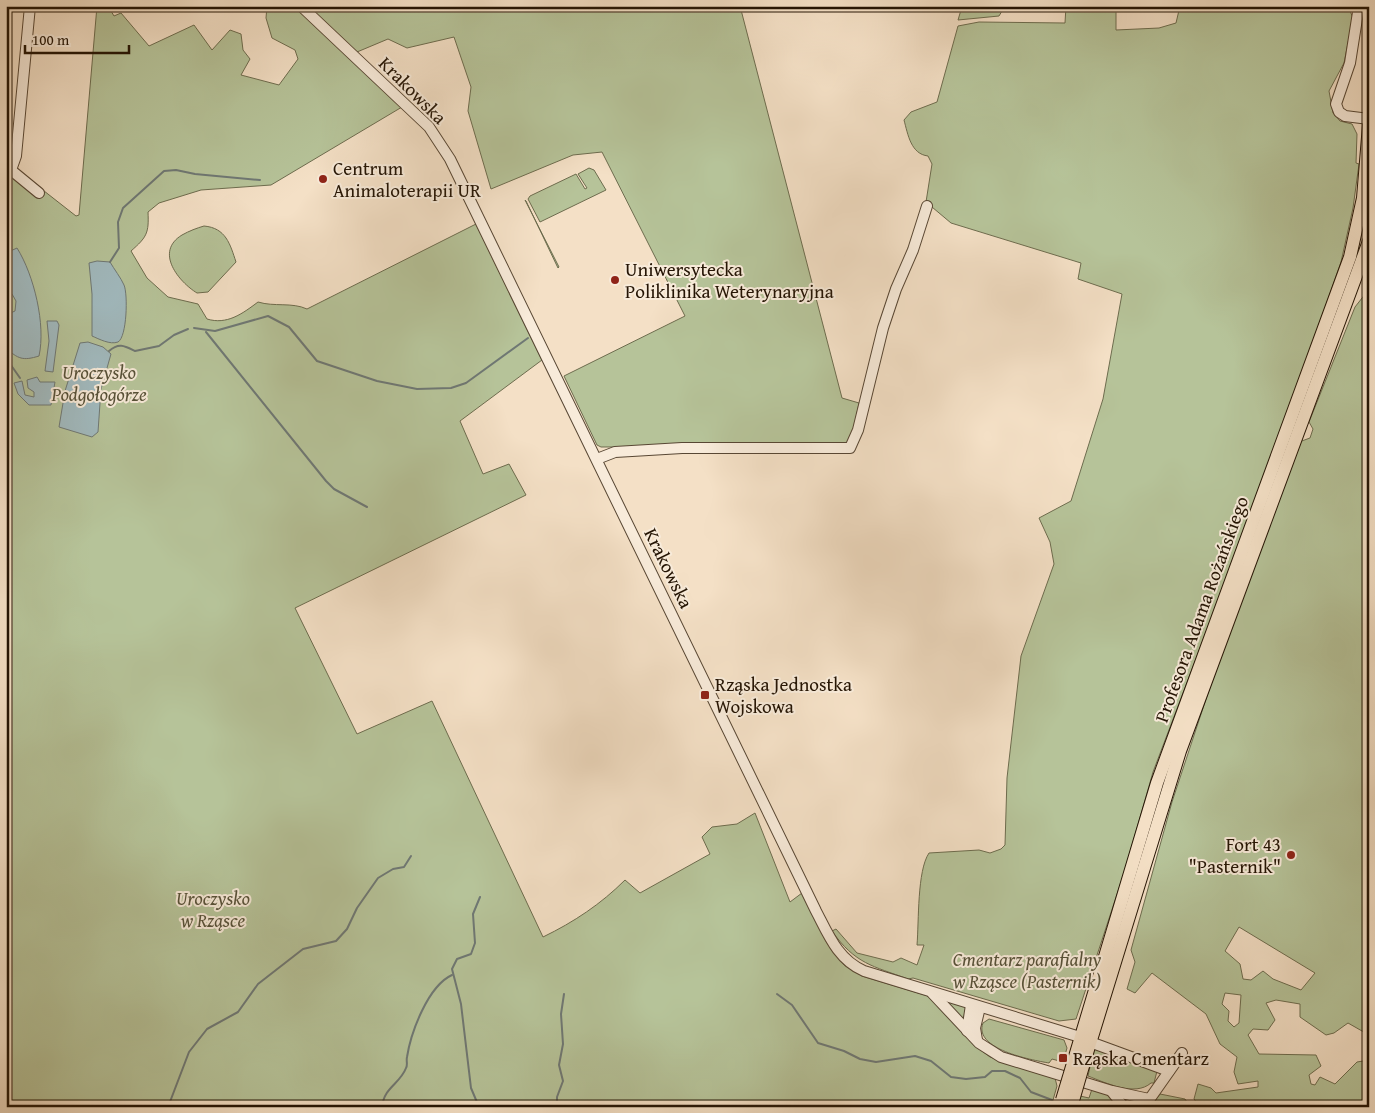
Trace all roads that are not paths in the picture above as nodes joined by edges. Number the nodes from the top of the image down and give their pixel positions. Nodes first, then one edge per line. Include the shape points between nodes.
1 (30, 6) edge
2 (301, 6) edge
3 (1359, 6) edge
4 (1369, 119) edge
5 (1369, 125) edge
6 (9, 168) edge
7 (39, 193) dead end
8 (927, 206) dead end
9 (1369, 241) edge
10 (597, 459) junction
11 (932, 992) junction
12 (976, 1006) junction
13 (967, 1031) junction
14 (1085, 1040) junction
15 (978, 1041) junction
16 (1182, 1053) dead end
17 (1169, 1071) junction
18 (1112, 1091) junction
19 (1146, 1103) edge
20 (1066, 1104) edge
21 (1124, 1107) edge

1 - 6 street via 16,156
2 - 10 street, Krakowska via 429,127 450,159
3 - 4 street via 1350,63 1336,104 1345,116
5 - 14 main road, Profesora Adama Rożańskiego via 1364,198 1350,257 1157,783
6 - 7 street
8 - 10 street via 883,328 858,430 850,448 682,448 615,452
9 - 14 main road, Profesora Adama Rożańskiego via 1174,767
10 - 11 street, Krakowska via 832,942 859,969
11 - 12 street, Krakowska
11 - 13 street
12 - 13 street
12 - 14 street, Krakowska
12 - 15 street via 974,1028
13 - 15 street
14 - 17 street, Krakowska
14 - 20 main road, Profesora Adama Rożańskiego, bridge
15 - 18 street via 1006,1059
16 - 17 street
17 - 19 street
18 - 19 street
18 - 21 street

